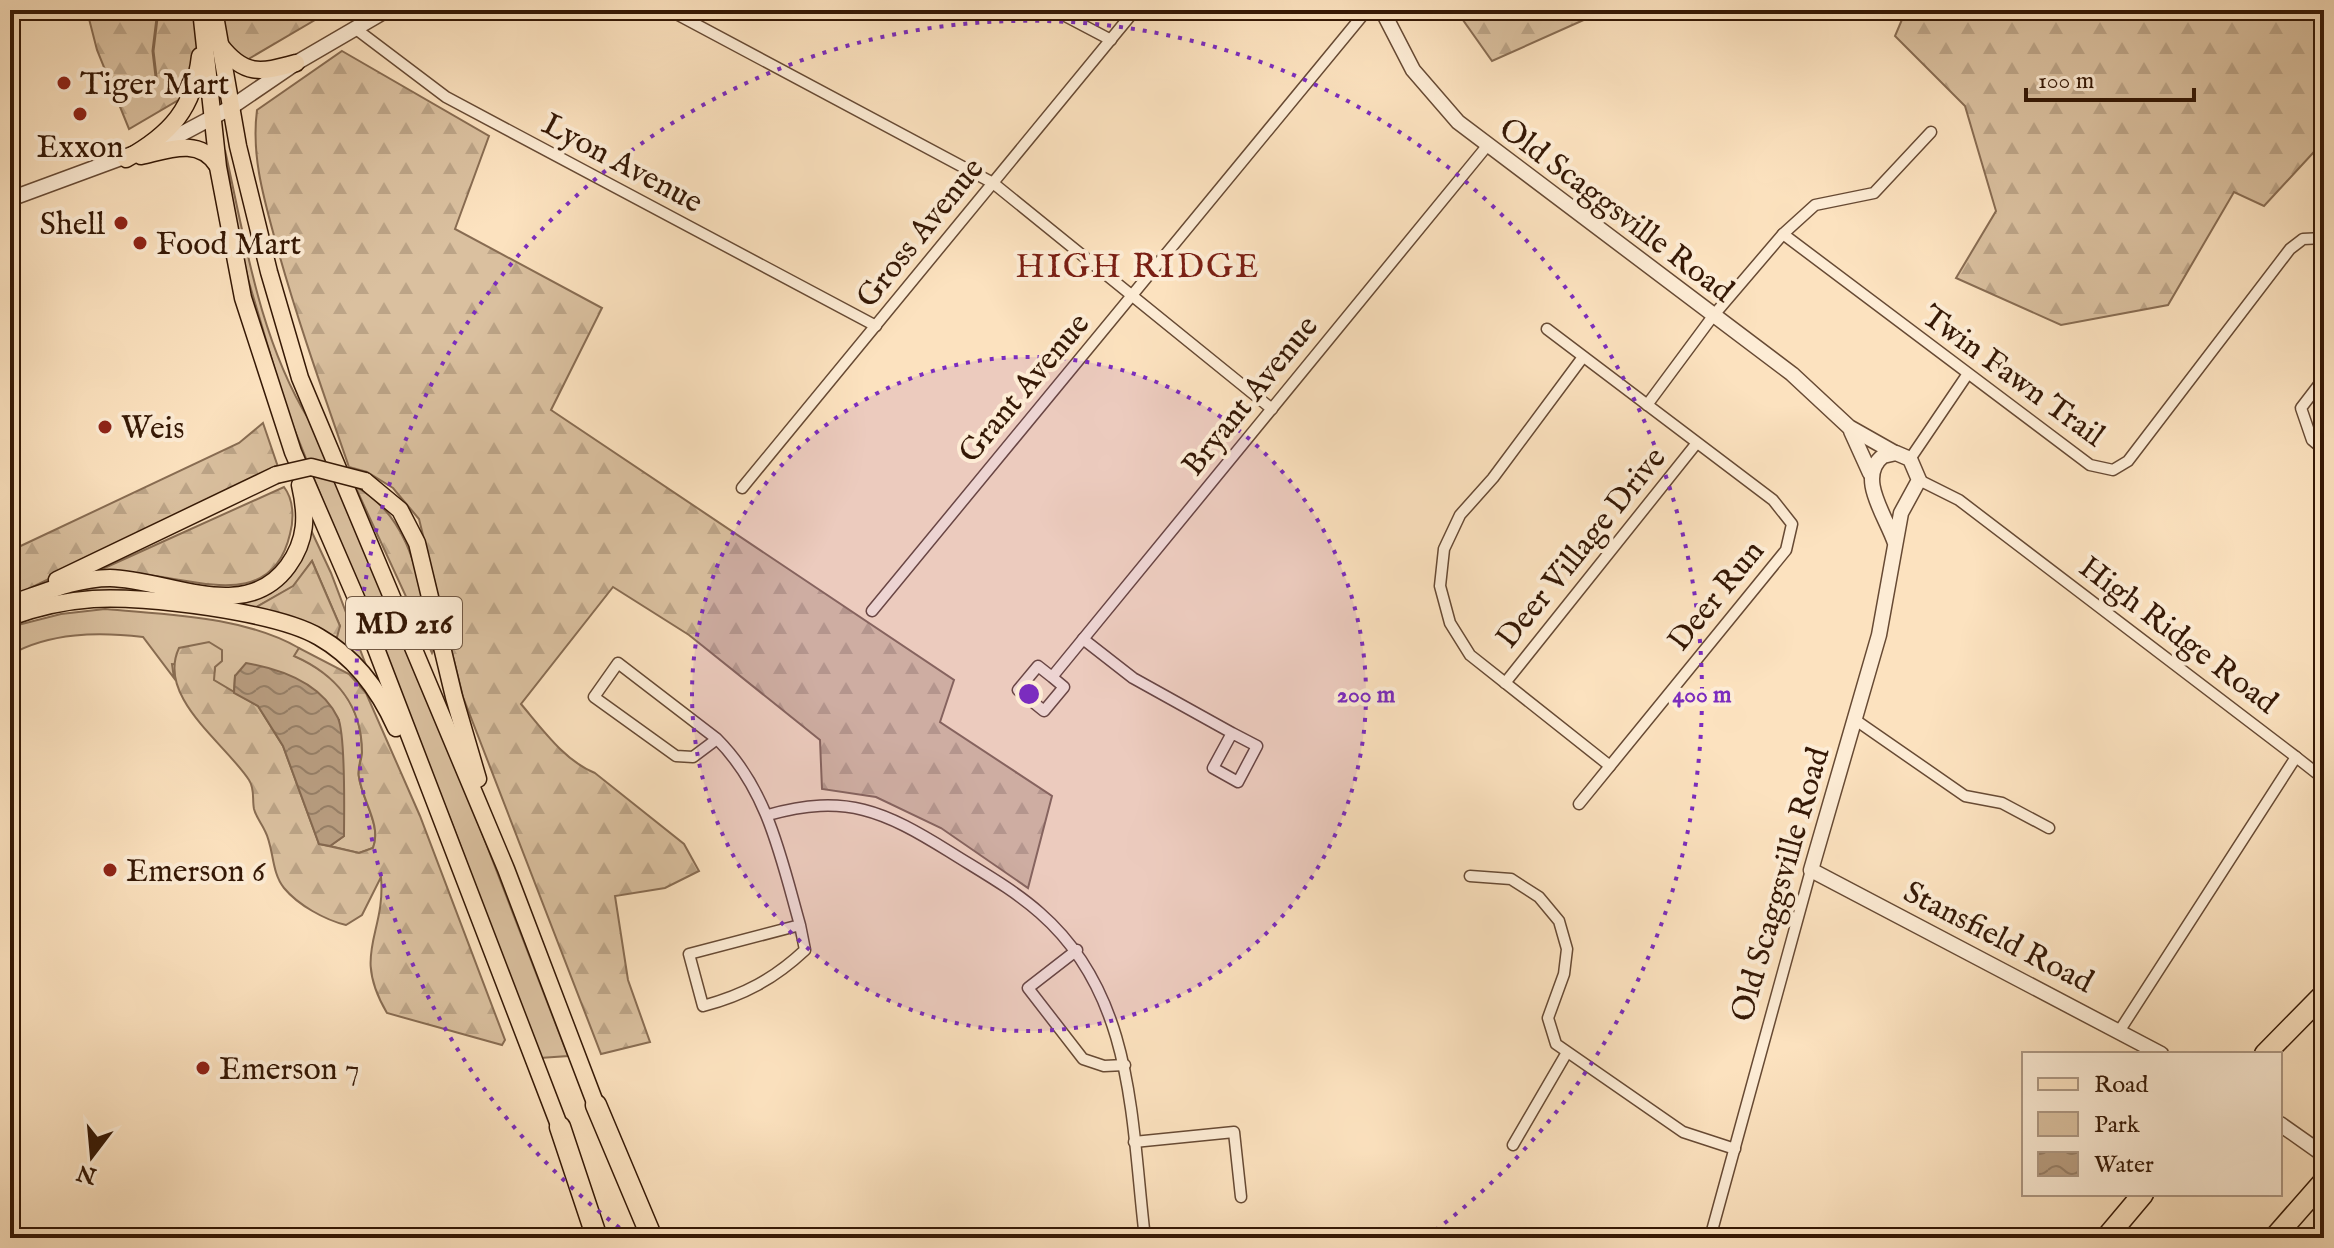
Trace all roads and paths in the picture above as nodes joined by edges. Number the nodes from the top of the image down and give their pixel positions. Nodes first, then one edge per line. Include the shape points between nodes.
1 (200, 10) edge
2 (214, 10) edge
3 (387, 10) edge
4 (669, 10) edge
5 (1054, 10) edge
6 (1135, 10) edge
7 (1367, 10) edge
8 (1382, 10) edge
9 (356, 29) junction
10 (1111, 40) junction
11 (219, 44) junction
12 (296, 63) junction
13 (230, 108) junction
14 (212, 118) junction
15 (1931, 132) dead end
16 (1487, 146) junction
17 (126, 159) junction
18 (218, 167) junction
19 (993, 183) junction
20 (10, 199) edge
21 (1783, 234) junction
22 (2324, 238) edge
23 (1132, 296) junction
24 (1713, 316) junction
25 (876, 326) junction
26 (1547, 329) dead end
27 (1583, 357) junction
28 (1967, 375) junction
29 (2324, 378) edge
30 (1647, 405) junction
31 (1272, 409) junction
32 (1849, 427) junction
33 (1696, 444) junction
34 (2324, 450) edge
35 (293, 452) junction
36 (1895, 453) junction
37 (1910, 459) junction
38 (1870, 473) junction
39 (1919, 480) junction
40 (742, 488) dead end
41 (1874, 491) junction
42 (1912, 495) junction
43 (1895, 543) junction
44 (10, 604) edge
45 (872, 611) dead end
46 (10, 617) edge
47 (1083, 639) junction
48 (1052, 677) junction
49 (1505, 683) junction
50 (1854, 719) junction
51 (1232, 733) junction
52 (717, 739) junction
53 (2296, 757) junction
54 (1610, 766) junction
55 (2324, 779) edge
56 (1579, 804) dead end
57 (768, 815) junction
58 (2049, 828) dead end
59 (506, 869) junction
60 (1811, 870) junction
61 (1470, 876) dead end
62 (468, 887) junction
63 (800, 925) junction
64 (1077, 950) junction
65 (2324, 994) edge
66 (2120, 1030) junction
67 (2158, 1052) edge
68 (2267, 1052) edge
69 (1566, 1054) junction
70 (1125, 1065) junction
71 (596, 1105) joint
72 (2282, 1125) edge
73 (560, 1127) joint
74 (1134, 1142) junction
75 (1513, 1145) dead end
76 (1735, 1149) junction
77 (2324, 1155) edge
78 (2321, 1185) edge
79 (2141, 1196) edge
80 (1241, 1197) dead end
81 (2109, 1234) edge
82 (600, 1238) edge
83 (650, 1238) edge
84 (1145, 1238) edge
85 (1710, 1238) edge
86 (2274, 1238) edge

1 - 14 main road, MD 216
1 - 17 main road via 200,54 188,104 166,133
2 - 11 main road, MD 216
3 - 9 street
4 - 19 street
5 - 10 street
6 - 10 street, Gross Avenue
7 - 23 street, Grant Avenue
8 - 16 street, Old Scaggsville Road via 1424,86
9 - 12 street
9 - 25 street, Lyon Avenue via 463,106
10 - 19 street, Gross Avenue
11 - 12 main road via 234,64 251,70
11 - 13 main road, MD 216
12 - 13 street
13 - 14 street
13 - 59 main road, MD 216 via 300,378
14 - 17 street
14 - 18 main road, MD 216
15 - 21 street via 1874,193 1815,205
16 - 24 street, Old Scaggsville Road
16 - 31 street, Bryant Avenue
17 - 18 main road via 192,147 211,155
17 - 20 street
18 - 35 main road, MD 216 via 243,298
19 - 23 street
19 - 25 street, Gross Avenue
21 - 24 street
21 - 28 street, Twin Fawn Trail
22 - 28 street, Twin Fawn Trail via 2303,239 2290,249 2128,461 2113,470 2090,465
23 - 31 street
23 - 45 street, Grant Avenue
24 - 30 street
24 - 32 street, Old Scaggsville Road via 1792,374
25 - 40 street, Gross Avenue
26 - 27 street, Deer Run
27 - 30 street, Deer Run
27 - 49 street via 1460,515 1444,549 1440,586 1450,623 1470,655
28 - 37 street
29 - 34 street via 2301,408 2312,440
30 - 33 street, Deer Run
31 - 47 street, Bryant Avenue
32 - 36 street, Old Scaggsville Road
32 - 38 street, Old Scaggsville Road
33 - 49 street, Deer Village Drive
33 - 54 street, Deer Run via 1786,512 1791,537 1786,550
35 - 44 main road via 304,507 302,540 270,585 214,596 93,578
35 - 62 main road, MD 216 via 360,607
36 - 37 street
36 - 38 street via 1876,462
37 - 39 street
38 - 41 street
39 - 42 street
39 - 53 street, High Ridge Road via 1959,500
41 - 42 street via 1893,502
41 - 43 street
42 - 43 street, Old Scaggsville Road via 1901,513
43 - 50 street, Old Scaggsville Road via 1879,635
44 - 59 main road, bridge via 276,475 311,467 365,481 400,510 417,543 454,697
46 - 62 main road via 61,603 124,599 265,617 317,635 360,669 379,694
47 - 48 street, Bryant Avenue
47 - 51 street via 1133,678
48 - 48 street via 1038,666 1018,690 1044,711 1064,687
49 - 54 street
50 - 58 street via 1965,796 2002,803
50 - 60 street, Old Scaggsville Road
51 - 51 street via 1213,768 1238,782 1257,746
52 - 52 street via 693,757 676,756 594,697 618,663
52 - 57 street via 746,773
53 - 55 street, High Ridge Road
53 - 66 street
54 - 56 street, Deer Run
57 - 63 street
57 - 64 street via 833,803 888,815 1020,897
59 - 71 main road, MD 216
60 - 66 street, Stansfield Road
60 - 76 street, Old Scaggsville Road
61 - 69 street via 1511,879 1539,897 1559,921 1567,961 1548,1018 1556,1044
62 - 73 main road, MD 216
63 - 63 street via 689,954 703,1006 734,998 783,971 805,950
64 - 70 street via 1111,1013
64 - 70 street via 1028,988 1083,1059
65 - 68 highway
66 - 67 street, Stansfield Road
69 - 75 street
69 - 76 street via 1683,1132
70 - 74 street
71 - 83 highway
72 - 77 street
73 - 82 highway
74 - 80 street via 1234,1132
74 - 84 street
76 - 85 street, Old Scaggsville Road
78 - 86 highway
79 - 81 highway

